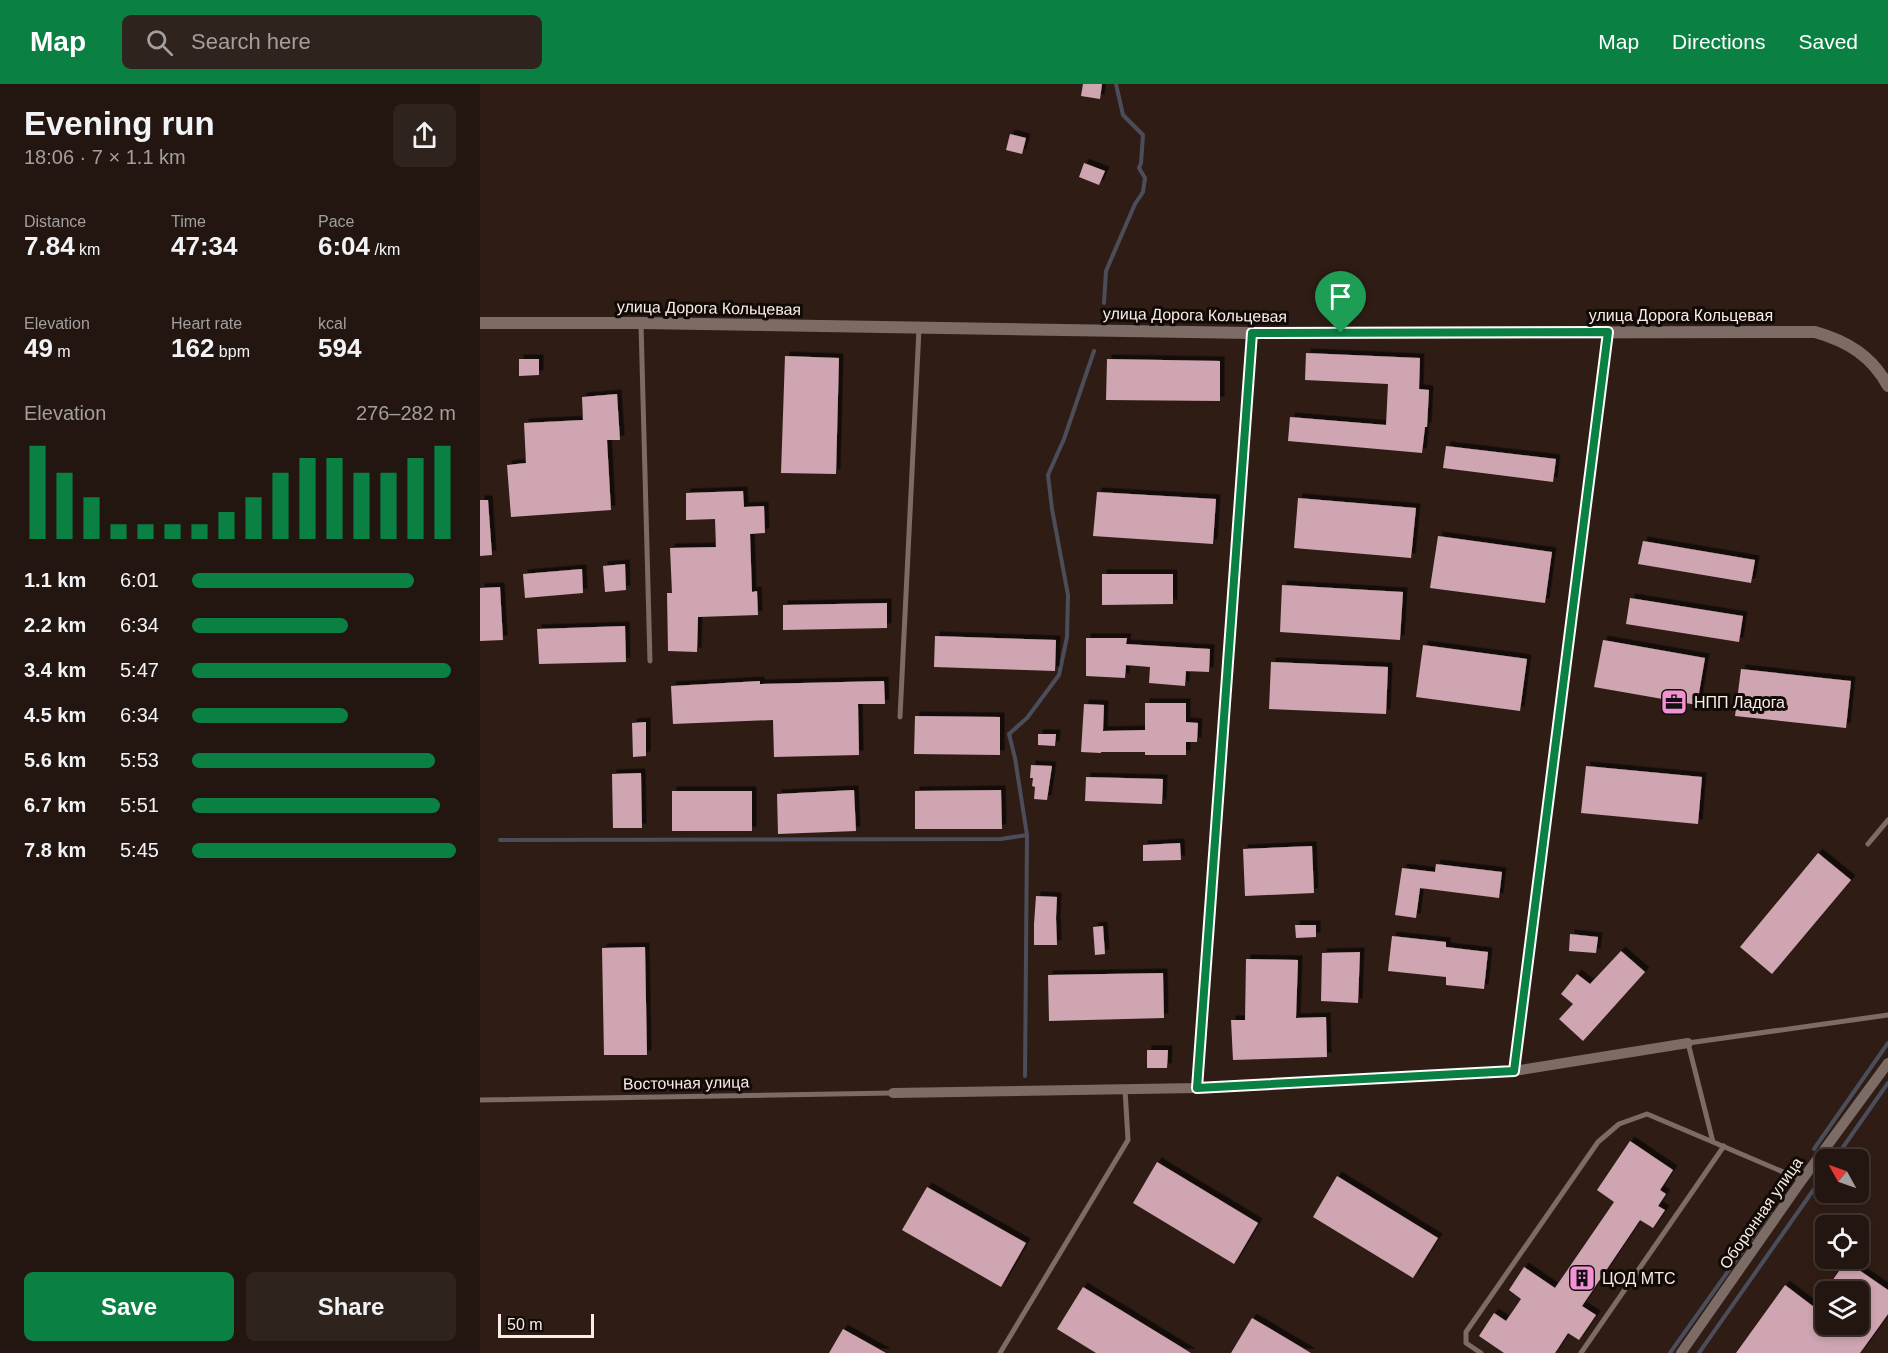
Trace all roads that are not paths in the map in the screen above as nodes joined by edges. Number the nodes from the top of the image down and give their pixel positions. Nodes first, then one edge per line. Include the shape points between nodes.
1 (480, 323) edge
2 (641, 323) junction
3 (919, 327) junction
4 (1608, 332) junction
5 (1252, 333) junction
6 (1888, 386) edge
7 (650, 661) dead end
8 (900, 717) dead end
9 (1888, 820) edge
10 (1868, 844) dead end
11 (1888, 1015) edge
12 (1688, 1042) junction
13 (1888, 1063) edge
14 (1514, 1071) junction
15 (1197, 1088) junction
16 (1125, 1089) junction
17 (893, 1093) joint
18 (480, 1100) edge
19 (1713, 1142) junction
20 (1724, 1146) junction
21 (1802, 1180) junction
22 (1000, 1353) edge
23 (1481, 1353) edge
24 (1581, 1353) edge
25 (1681, 1353) edge

1 - 2 street, улица Дорога Кольцевая
2 - 3 street, улица Дорога Кольцевая
2 - 7 lane
3 - 5 street, улица Дорога Кольцевая
3 - 8 lane
4 - 5 street, улица Дорога Кольцевая
4 - 6 street, улица Дорога Кольцевая via 1815,332 1859,350
4 - 14 lane
5 - 15 street
9 - 10 lane
11 - 12 lane
12 - 14 street
12 - 19 lane
13 - 21 street, Оборонная улица
14 - 15 street
15 - 16 street
16 - 17 street
16 - 22 lane via 1128,1140
17 - 18 lane, Восточная улица
19 - 20 lane
19 - 23 lane via 1647,1114 1619,1124 1598,1142 1466,1332 1466,1343
20 - 21 lane
20 - 24 lane
21 - 25 street, Оборонная улица

